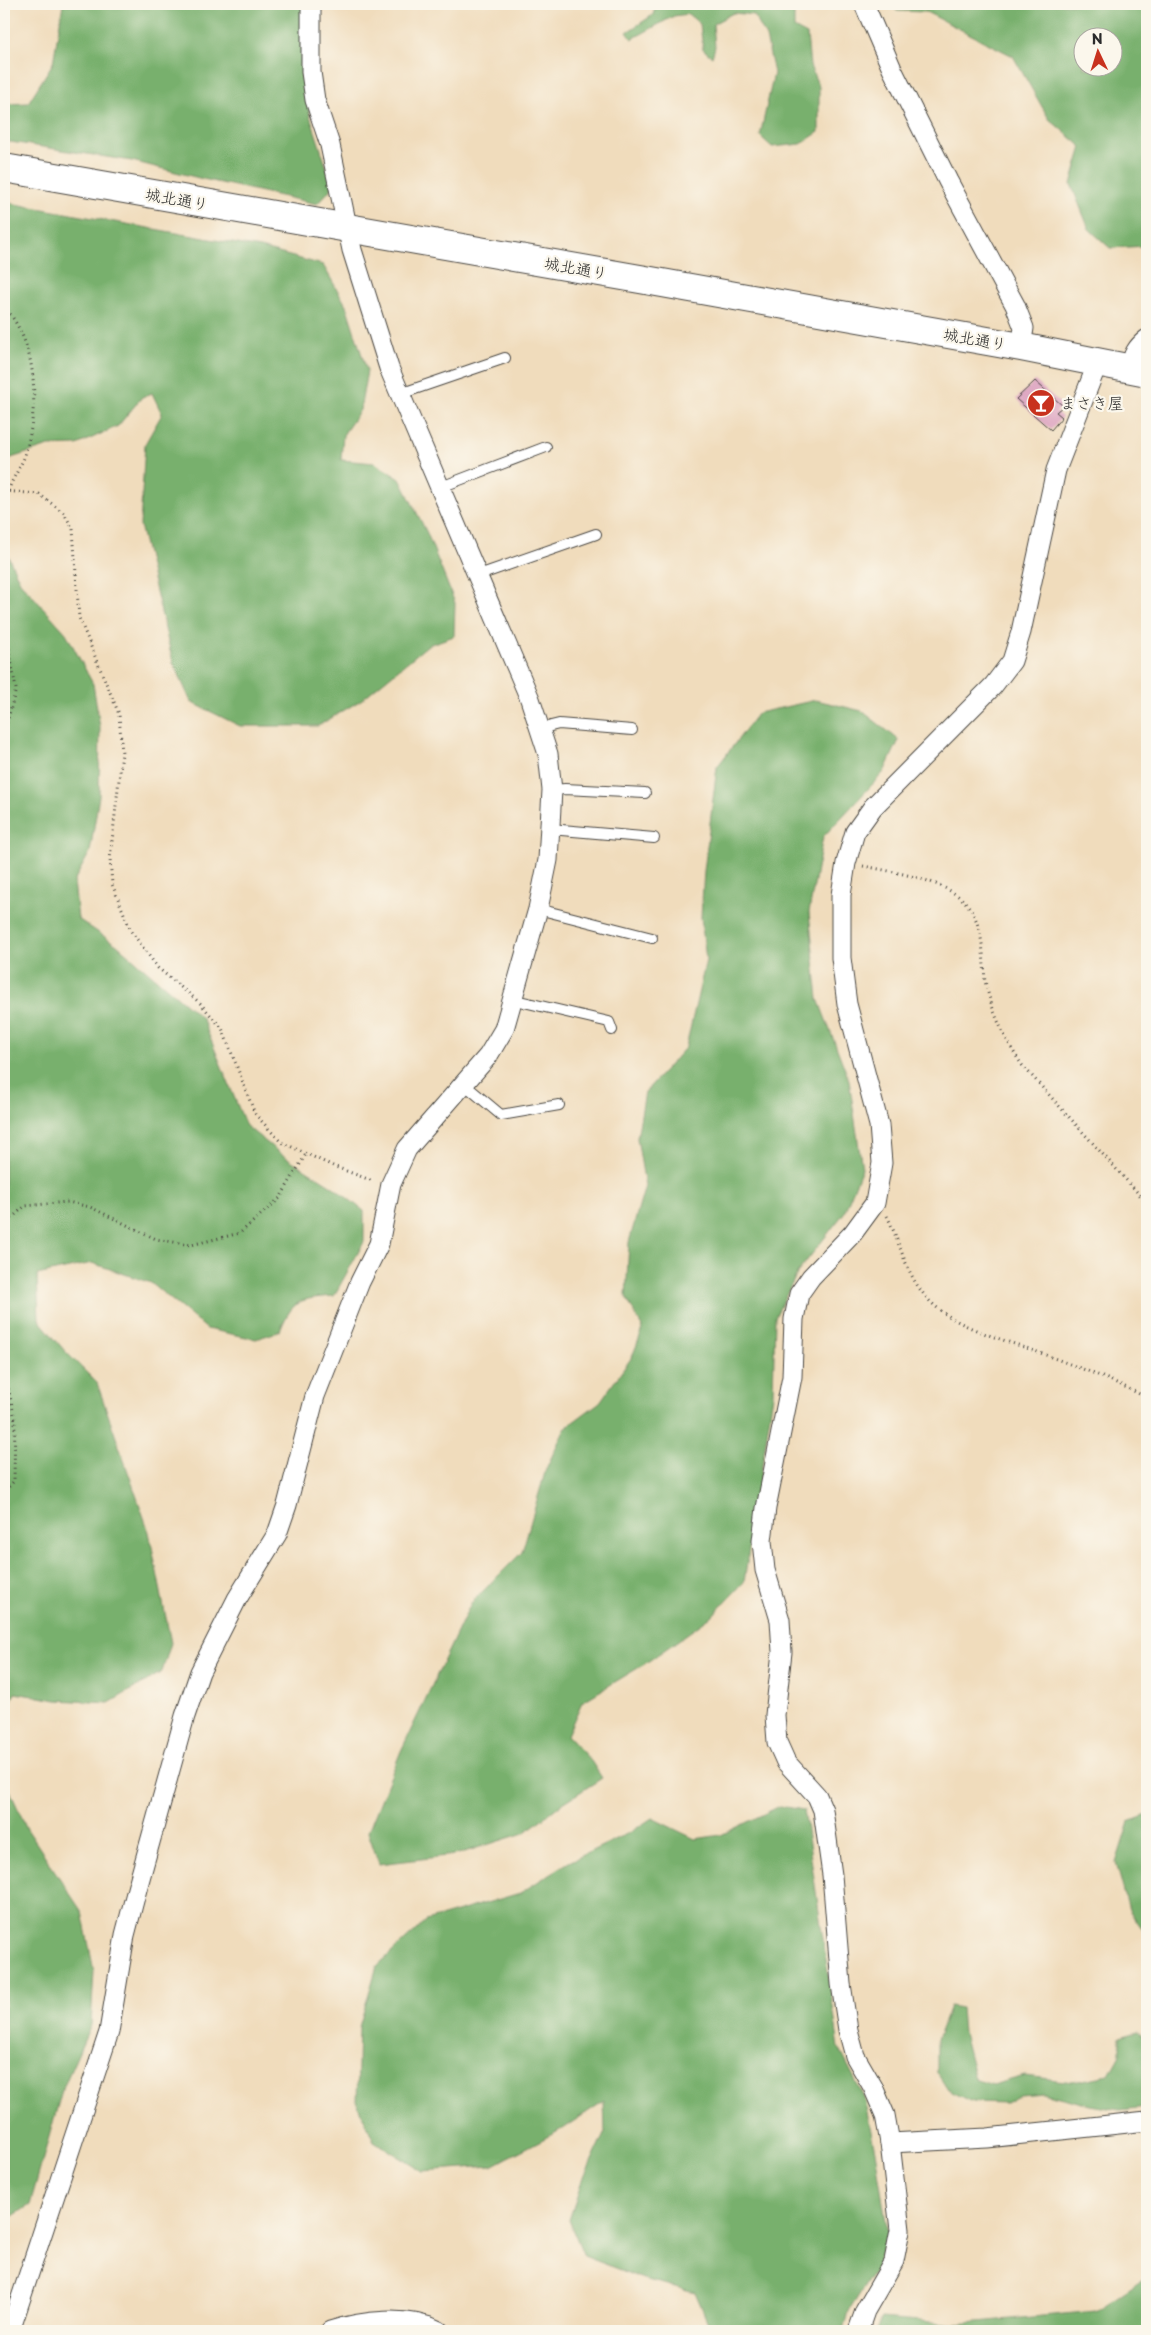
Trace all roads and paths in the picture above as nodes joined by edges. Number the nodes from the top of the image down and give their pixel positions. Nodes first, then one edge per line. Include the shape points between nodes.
1 (311, 4) edge
2 (864, 4) edge
3 (4, 168) edge
4 (347, 230) junction
5 (4, 306) edge
6 (1147, 339) edge
7 (1021, 347) junction
8 (504, 358) dead end
9 (1098, 362) junction
10 (1138, 370) edge
11 (400, 394) junction
12 (546, 447) dead end
13 (441, 487) junction
14 (9, 490) junction
15 (4, 491) edge
16 (4, 516) edge
17 (596, 534) dead end
18 (476, 576) junction
19 (4, 619) edge
20 (539, 729) junction
21 (632, 730) dead end
22 (4, 733) edge
23 (552, 790) junction
24 (645, 793) dead end
25 (550, 829) junction
26 (654, 838) dead end
27 (846, 863) junction
28 (538, 909) junction
29 (652, 938) dead end
30 (511, 998) junction
31 (612, 1030) dead end
32 (464, 1084) junction
33 (559, 1105) dead end
34 (306, 1154) junction
35 (391, 1184) junction
36 (875, 1203) junction
37 (1147, 1203) edge
38 (4, 1225) edge
39 (4, 1369) edge
40 (1147, 1398) edge
41 (4, 1492) edge
42 (1147, 2121) edge
43 (890, 2142) junction
44 (10, 2331) edge
45 (330, 2331) edge
46 (438, 2331) edge
47 (858, 2331) edge

1 - 4 street via 311,72 315,100 330,145
2 - 7 street via 892,69 944,173 1015,305 1024,328
3 - 4 street, 城北通り
4 - 7 street, 城北通り
4 - 11 street
5 - 14 path via 14,318 29,355 34,384 34,408 24,456
6 - 10 street via 1133,355
7 - 9 street, 城北通り
8 - 11 lane
9 - 10 street, 城北通り
9 - 27 street via 1056,470 1012,661 994,686 873,807 855,832
11 - 13 street
12 - 13 lane
13 - 18 street
14 - 15 path
14 - 16 path
14 - 34 path via 40,494 64,513 73,529 79,618 119,714 122,753 110,859 112,884 131,931 158,968 200,1003 222,1028 255,1114 281,1142
17 - 18 lane
18 - 20 street via 530,699
19 - 22 path via 16,689
20 - 21 lane via 559,724
20 - 23 street via 548,754
23 - 24 lane
23 - 25 street
25 - 26 lane
25 - 28 street via 548,860
27 - 36 street via 841,895 841,958 847,1004 879,1125 882,1163
27 - 37 path via 904,873 941,888 964,902 978,923 984,980 1007,1042 1022,1065
28 - 29 lane
28 - 30 street
30 - 31 lane via 609,1022
30 - 32 street via 504,1029 488,1056
32 - 33 lane via 501,1115
32 - 35 street via 407,1149
34 - 35 path via 370,1181
34 - 38 path via 280,1198 240,1233 191,1245 156,1239 90,1207 68,1202 25,1206
35 - 44 street via 378,1244 314,1396 277,1534 217,1636 185,1716 125,1935 109,2032
36 - 40 path via 883,1207 910,1273 936,1308 969,1326
36 - 43 street via 799,1294 794,1319 792,1377 762,1541 765,1570 780,1620 782,1652 775,1714 777,1742 786,1762 816,1796 823,1810 848,2030 855,2056 885,2115
39 - 41 path via 14,1419 14,1481
42 - 43 street via 987,2138
43 - 47 street via 900,2230 894,2261 865,2311
45 - 46 street via 367,2322 409,2323

